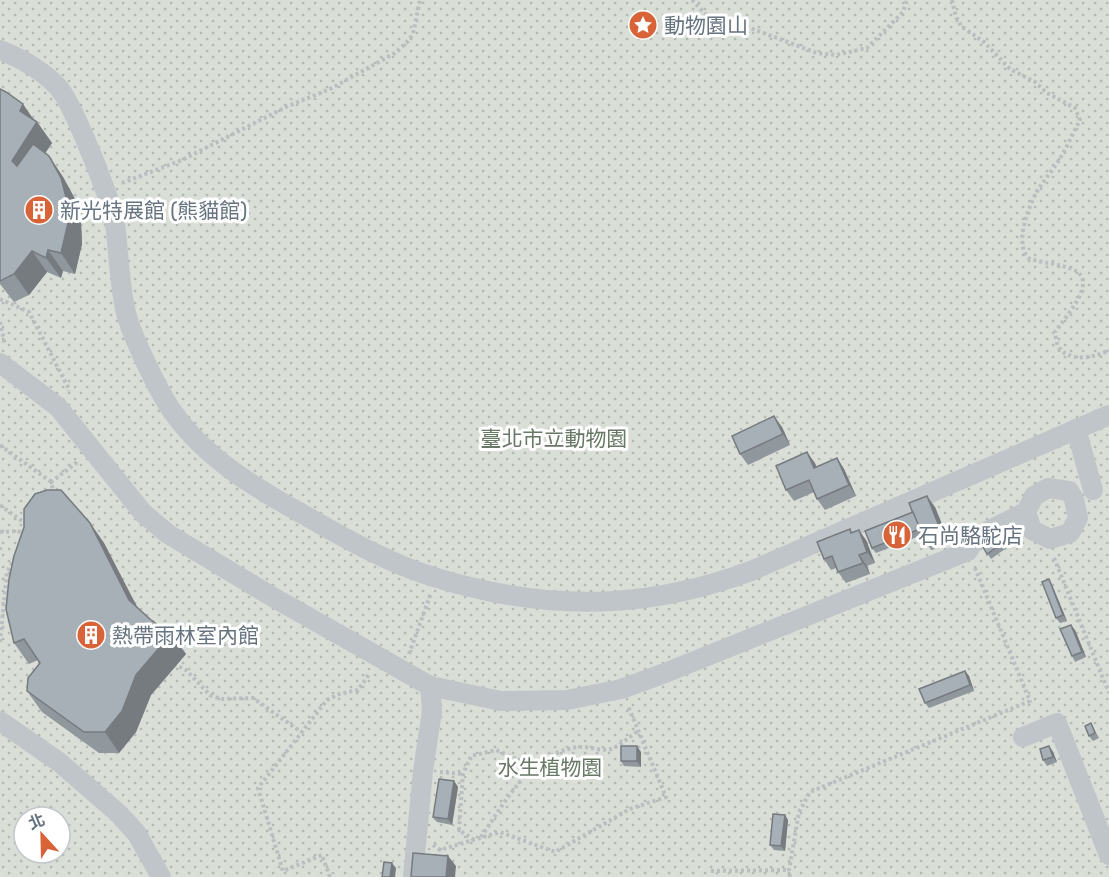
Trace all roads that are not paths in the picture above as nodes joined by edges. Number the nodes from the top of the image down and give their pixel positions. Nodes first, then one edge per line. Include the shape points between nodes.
1 (1, 51) edge
2 (0, 363) edge
3 (1109, 415) edge
4 (1076, 429) junction
5 (1101, 487) edge
6 (1074, 499) junction
7 (1026, 512) junction
8 (430, 686) junction
9 (0, 721) edge
10 (1023, 737) dead end
11 (1109, 855) edge
12 (160, 877) edge
13 (413, 877) edge

1 - 4 street via 24,62 59,88 72,109 114,219 124,302 133,333 171,408 184,424 230,470 275,499 387,559 436,579 505,596 551,602 598,603 676,594 751,571
2 - 8 street via 58,407 143,513 168,534
3 - 4 street
4 - 5 street
5 - 6 street
6 - 7 street via 1069,491 1048,488 1034,496
6 - 7 street via 1078,518 1070,533 1050,539 1032,530
7 - 8 street via 976,537 968,551 621,689 567,700 501,701
8 - 13 street via 432,711
9 - 12 street via 59,762 119,814 137,834
10 - 11 street via 1057,723

